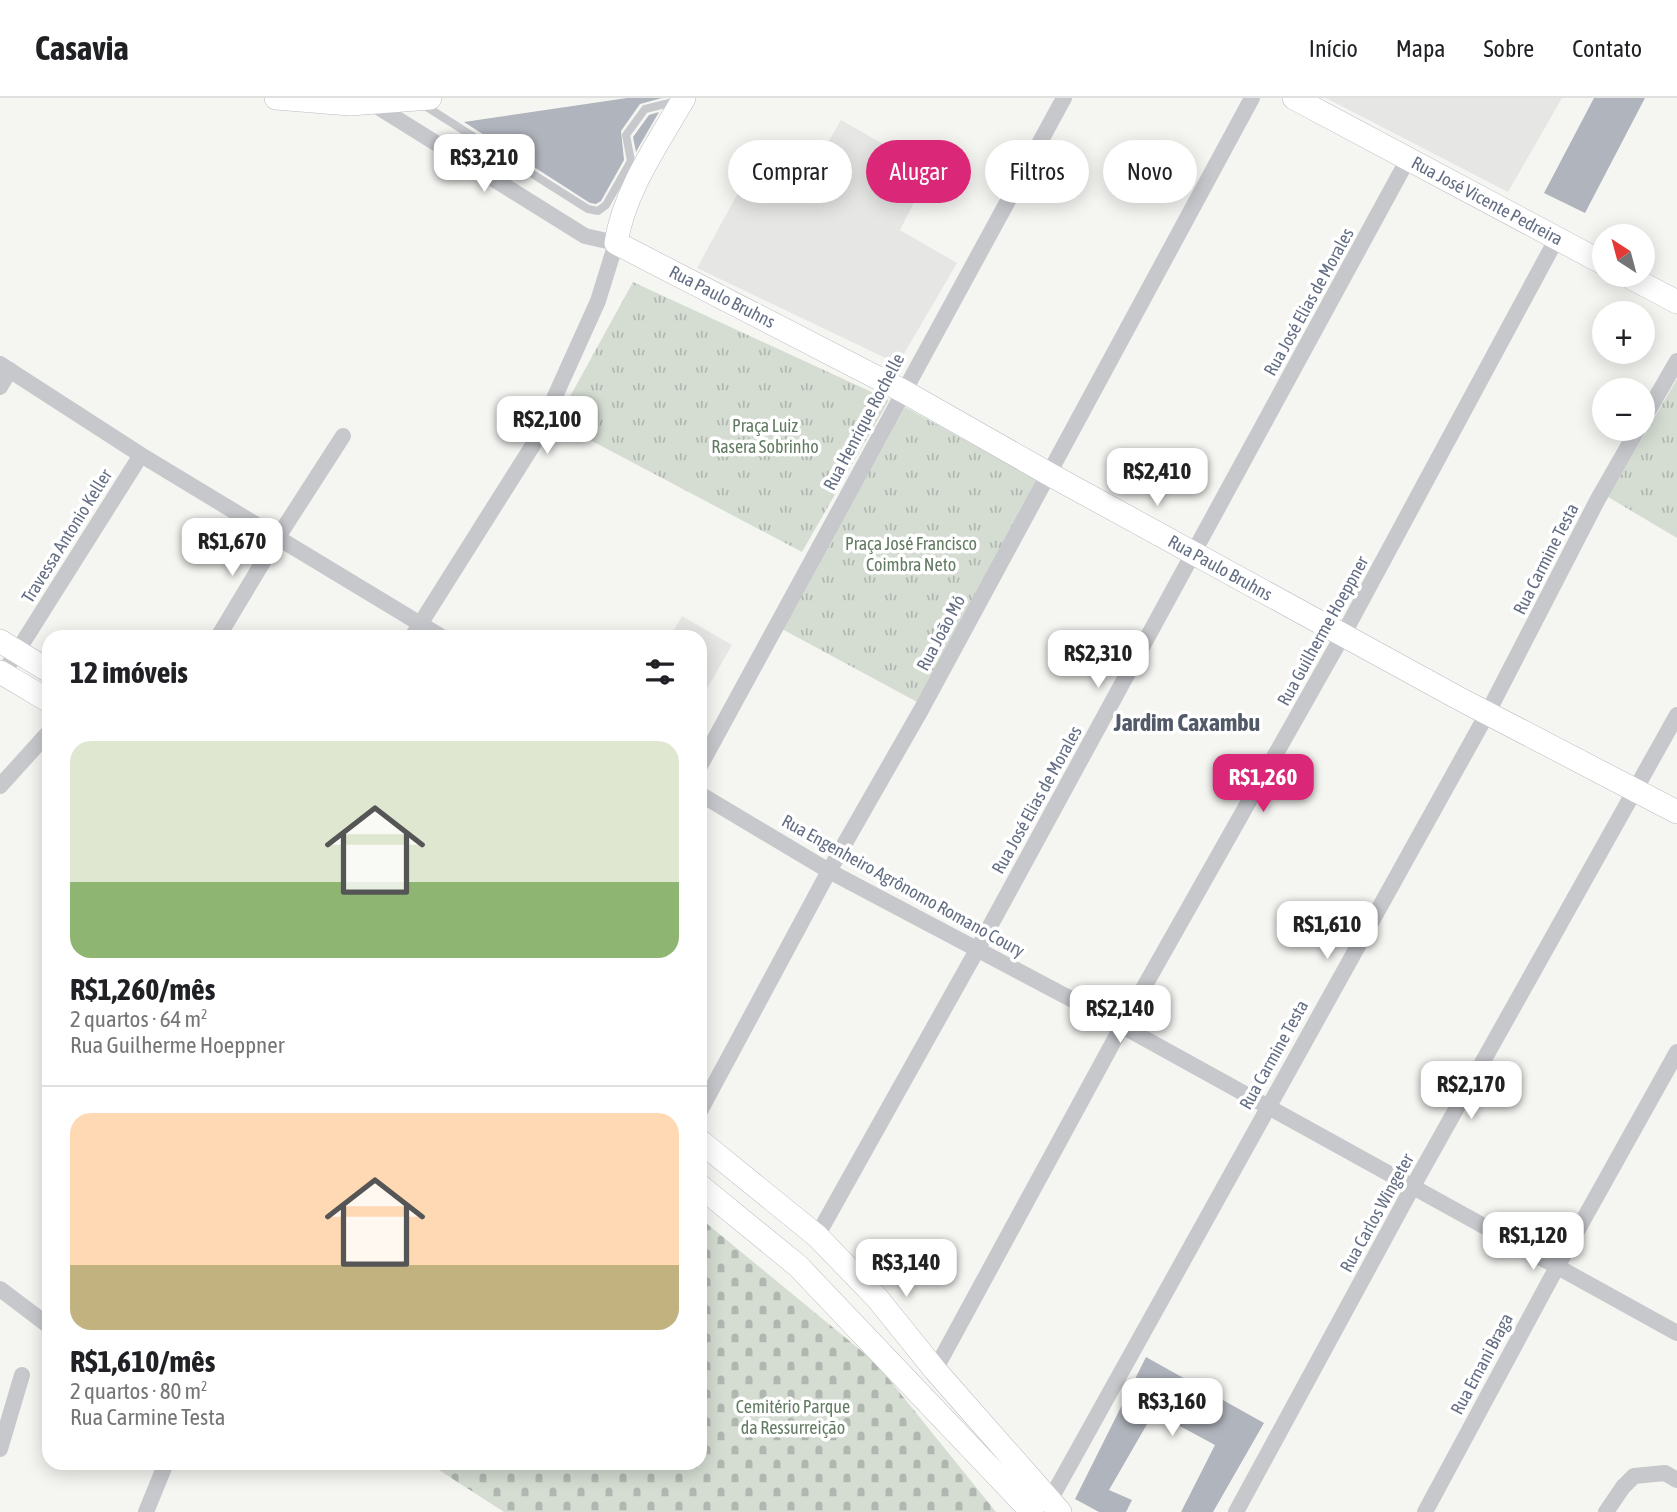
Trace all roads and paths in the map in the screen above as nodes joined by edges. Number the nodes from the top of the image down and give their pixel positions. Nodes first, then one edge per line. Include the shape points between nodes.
1 (276, 98) edge
2 (1064, 98) edge
3 (1252, 98) edge
4 (1294, 98) edge
5 (422, 99) edge
6 (684, 99) edge
7 (357, 102) edge
8 (1408, 159) junction
9 (1558, 238) junction
10 (616, 243) junction
11 (1592, 257) edge
12 (1649, 287) edge
13 (1677, 302) edge
14 (1677, 361) edge
15 (5, 367) edge
16 (0, 387) edge
17 (903, 391) junction
18 (1655, 399) edge
19 (343, 436) dead end
20 (1631, 441) edge
21 (141, 455) junction
22 (1049, 474) junction
23 (278, 537) junction
24 (1194, 553) junction
25 (222, 630) edge
26 (416, 630) edge
27 (1343, 635) junction
28 (8, 646) edge
29 (42, 667) edge
30 (1, 673) edge
31 (42, 697) edge
32 (1487, 713) junction
33 (1677, 715) edge
34 (42, 740) edge
35 (707, 753) edge
36 (0, 786) edge
37 (1637, 790) junction
38 (707, 798) edge
39 (1677, 812) edge
40 (829, 872) junction
41 (977, 950) junction
42 (1122, 1026) junction
43 (1677, 1052) edge
44 (707, 1098) edge
45 (1267, 1107) junction
46 (707, 1147) edge
47 (1412, 1188) junction
48 (707, 1192) edge
49 (817, 1236) junction
50 (1557, 1267) junction
51 (0, 1289) edge
52 (42, 1321) edge
53 (1677, 1333) edge
54 (934, 1370) junction
55 (22, 1375) dead end
56 (0, 1449) edge
57 (163, 1470) edge
58 (1677, 1480) edge
59 (1044, 1509) edge
60 (146, 1512) edge
61 (1236, 1512) edge
62 (1425, 1512) edge
63 (1606, 1512) edge

1 - 7 street
2 - 17 street, Rua Henrique Rochelle
3 - 22 street, Rua João Mó
4 - 8 street, Rua José Vicente Pedreira
5 - 6 lane via 588,209 598,211 631,161 626,135 645,109
5 - 7 street
6 - 10 street via 629,197
7 - 10 street via 585,236
8 - 9 street, Rua José Vicente Pedreira
8 - 24 street, Rua José Elias de Morales
9 - 11 street, Rua José Vicente Pedreira
9 - 27 street, Rua Guilherme Hoeppner
10 - 17 street, Rua Paulo Bruhns
10 - 26 street via 598,301 533,445
12 - 13 street
14 - 18 street
15 - 16 street
15 - 21 street
17 - 22 street, Rua Paulo Bruhns
17 - 35 street, Rua Henrique Rochelle
19 - 23 street
20 - 32 street, Rua Carmine Testa
21 - 23 street
21 - 28 street, Travessa Antonio Keller
22 - 24 street, Rua Paulo Bruhns
22 - 40 street, Rua João Mó
23 - 25 street
23 - 26 street
24 - 27 street, Rua Paulo Bruhns
24 - 41 street, Rua José Elias de Morales
27 - 32 street, Rua Paulo Bruhns
27 - 42 street, Rua Guilherme Hoeppner
28 - 29 street
28 - 30 street, Travessa Antonio Keller
30 - 31 street
32 - 37 street, Rua Paulo Bruhns
32 - 45 street, Rua Carmine Testa
33 - 37 street, Rua Carlos Wingeter
34 - 36 street
37 - 39 street, Rua Paulo Bruhns
37 - 47 street, Rua Carlos Wingeter
38 - 40 street, Rua Engenheiro Agrônomo Romano Coury
40 - 41 street, Rua Engenheiro Agrônomo Romano Coury
40 - 44 street, Rua João Mó
41 - 42 street, Rua Engenheiro Agrônomo Romano Coury
41 - 49 street, Rua José Elias de Morales
42 - 45 street, Rua Engenheiro Agrônomo Romano Coury
42 - 54 street, Rua Guilherme Hoeppner
43 - 50 street, Rua Ernani Braga
45 - 47 street, Rua Engenheiro Agrônomo Romano Coury
45 - 59 street, Rua Carmine Testa
46 - 49 street
47 - 50 street, Rua Engenheiro Agrônomo Romano Coury
47 - 61 street, Rua Carlos Wingeter
48 - 59 street via 798,1266
49 - 54 street via 877,1298
50 - 53 street, Rua Engenheiro Agrônomo Romano Coury
50 - 62 street, Rua Ernani Braga
51 - 52 street
54 - 59 street
55 - 56 street
57 - 60 street
58 - 63 street via 1665,1473 1634,1476

